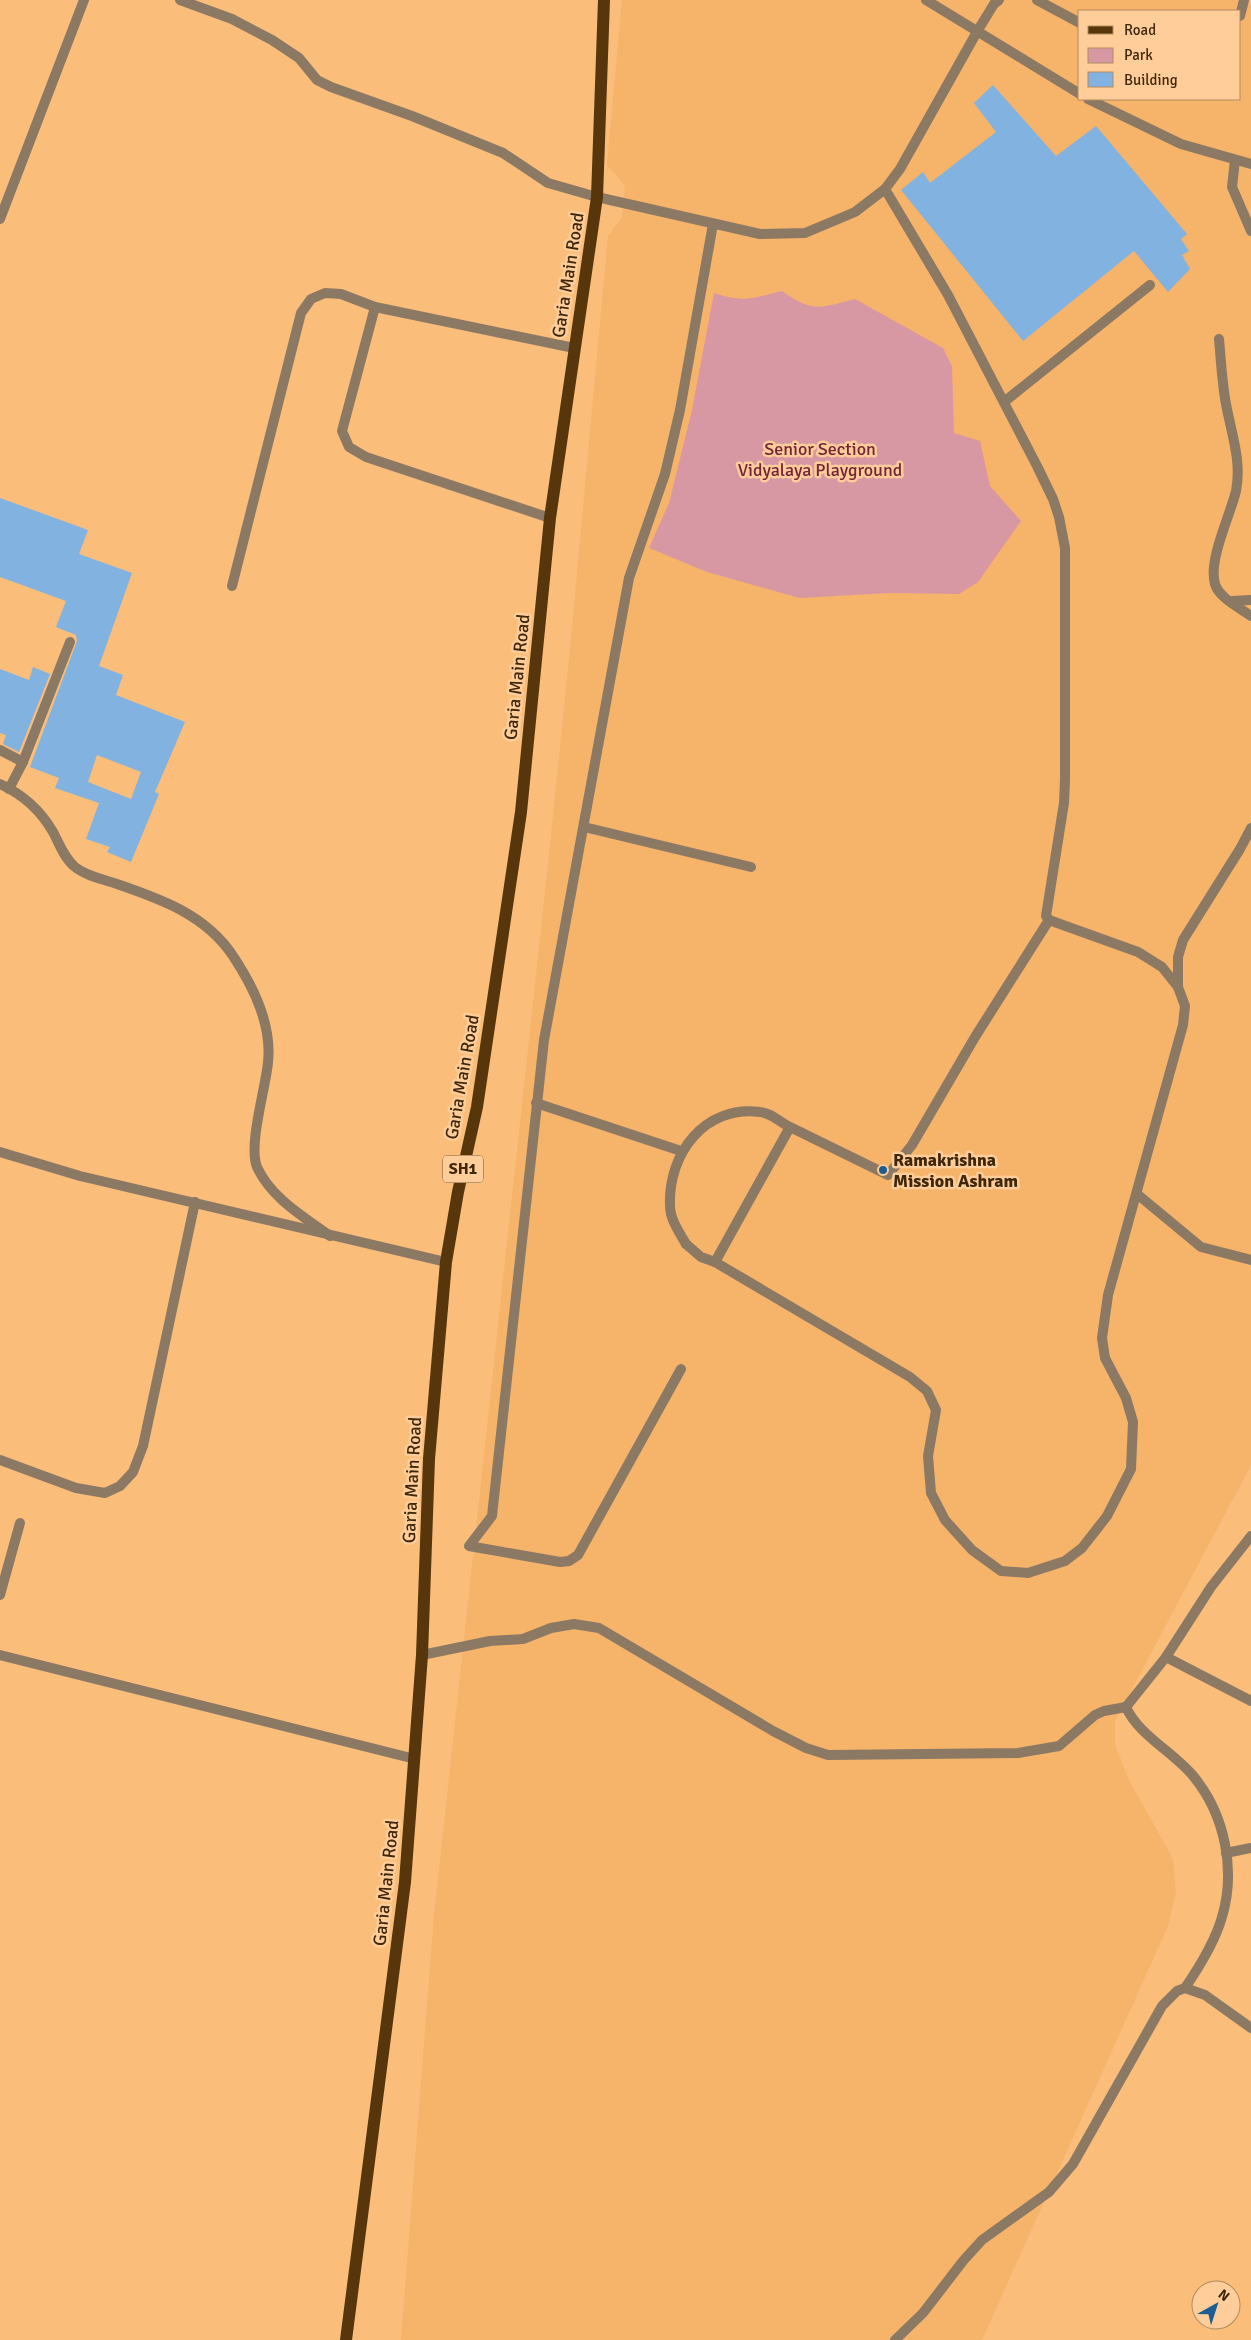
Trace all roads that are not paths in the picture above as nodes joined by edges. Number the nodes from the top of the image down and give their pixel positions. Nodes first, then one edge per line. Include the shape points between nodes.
1 (84, 0) edge
2 (180, 0) edge
3 (604, 0) edge
4 (926, 0) edge
5 (999, 0) edge
6 (1037, 0) edge
7 (1078, 22) edge
8 (978, 30) junction
9 (1078, 93) edge
10 (1090, 100) edge
11 (1235, 160) junction
12 (1251, 164) edge
13 (885, 189) junction
14 (597, 197) junction
15 (0, 219) edge
16 (712, 224) junction
17 (1251, 231) edge
18 (1150, 285) dead end
19 (375, 307) junction
20 (1219, 339) dead end
21 (574, 348) junction
22 (1004, 402) junction
23 (550, 518) junction
24 (232, 586) dead end
25 (1251, 600) edge
26 (1231, 601) junction
27 (1251, 616) edge
28 (70, 642) dead end
29 (0, 750) edge
30 (23, 762) junction
31 (4, 787) edge
32 (584, 827) junction
33 (1251, 828) edge
34 (751, 867) dead end
35 (1049, 920) junction
36 (1178, 987) junction
37 (536, 1103) junction
38 (790, 1127) junction
39 (681, 1151) junction
40 (0, 1152) edge
41 (1137, 1194) junction
42 (195, 1202) junction
43 (330, 1236) junction
44 (1251, 1260) edge
45 (446, 1262) junction
46 (715, 1262) junction
47 (681, 1369) dead end
48 (0, 1460) edge
49 (20, 1523) dead end
50 (1251, 1536) edge
51 (0, 1595) edge
52 (0, 1655) edge
53 (422, 1655) junction
54 (1166, 1657) junction
55 (1251, 1701) edge
56 (1126, 1707) junction
57 (415, 1759) junction
58 (1251, 1848) edge
59 (1226, 1853) junction
60 (1185, 1988) junction
61 (1251, 2028) edge
62 (346, 2340) edge
63 (895, 2340) edge

1 - 15 street
2 - 14 street via 232,19 272,40 299,58 317,80 331,87 503,153 548,183
3 - 14 main road, Garia Main Road / SH1
4 - 8 street
5 - 8 street
6 - 7 street
8 - 9 street
8 - 13 street via 900,169
10 - 11 street via 1181,144
11 - 12 street
11 - 17 street via 1232,187
13 - 16 street via 855,212 805,233 760,234
13 - 22 street via 948,296
14 - 16 street
14 - 21 main road, Garia Main Road / SH1
16 - 32 street via 665,474 628,578
18 - 22 street
19 - 21 street
19 - 23 street via 342,431 349,448 366,457
19 - 24 street via 341,294 325,293 311,299 301,313
20 - 26 street via 1237,468 1236,489 1213,577 1215,586
21 - 23 main road, Garia Main Road / SH1
22 - 35 street via 1053,499 1065,548 1064,803 1046,910
23 - 45 main road, Garia Main Road / SH1 via 521,812 477,1107
25 - 26 street
26 - 27 street
28 - 30 street
29 - 30 street
30 - 31 street
31 - 43 street via 26,800 42,815 75,866 87,874 179,908 207,926 232,955 252,990 269,1043 254,1145 256,1164 268,1185 288,1205
32 - 34 street
32 - 37 street via 544,1040
33 - 36 street via 1182,940 1178,957
35 - 36 street via 1138,952 1162,967
35 - 38 street via 912,1145 888,1175
36 - 41 street via 1185,1006 1183,1025
37 - 39 street
37 - 47 street via 492,1516 469,1546 560,1562 578,1555
38 - 39 street via 772,1115 742,1111 716,1120 691,1137
38 - 46 street
39 - 46 street via 674,1169 670,1206 675,1225 686,1244 701,1257
40 - 42 street via 80,1176
41 - 44 street via 1202,1247
41 - 46 street via 1108,1295 1102,1338 1105,1358 1126,1398 1133,1422 1132,1469 1107,1516 1082,1548 1065,1561 1028,1573 1001,1571 972,1550 945,1520 931,1493 928,1456 936,1410 927,1391 910,1377
42 - 43 street
42 - 48 street via 143,1446 133,1472 120,1486 105,1493 76,1488
43 - 45 street
45 - 53 main road, Garia Main Road / SH1 via 429,1459
49 - 51 street
50 - 54 street via 1211,1587
52 - 57 street
53 - 56 street via 523,1639 551,1628 574,1624 599,1628 773,1731 828,1755 1042,1750 1059,1746 1095,1714
53 - 57 main road, Garia Main Road / SH1
54 - 55 street
54 - 56 street
56 - 59 street via 1134,1721 1194,1776 1210,1800 1222,1829
57 - 62 main road, Garia Main Road / SH1 via 406,1882
58 - 59 street
59 - 60 street via 1222,1916 1206,1953
60 - 61 street via 1205,1995
60 - 63 street via 1177,1991 1162,2006 1073,2164 1049,2192 982,2240 923,2314

